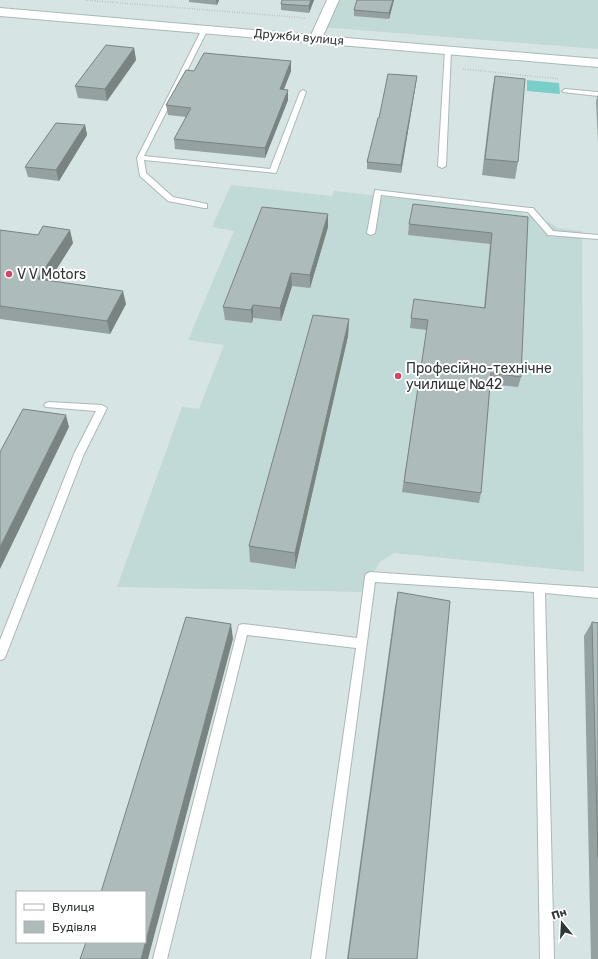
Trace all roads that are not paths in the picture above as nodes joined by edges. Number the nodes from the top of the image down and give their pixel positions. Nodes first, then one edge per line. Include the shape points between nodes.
1 (333, 0) edge
2 (0, 12) edge
3 (205, 29) junction
4 (315, 39) junction
5 (448, 50) junction
6 (598, 63) edge
7 (565, 91) dead end
8 (303, 92) dead end
9 (598, 94) edge
10 (140, 158) junction
11 (442, 166) dead end
12 (204, 206) dead end
13 (371, 233) dead end
14 (598, 237) edge
15 (49, 405) dead end
16 (539, 588) junction
17 (598, 593) edge
18 (362, 644) junction
19 (0, 655) edge
20 (160, 959) edge
21 (318, 959) edge
22 (547, 959) edge

1 - 4 street
2 - 3 street, Дружби вулиця
3 - 4 street, Дружби вулиця
3 - 10 lane
4 - 5 street, Дружби вулиця
5 - 6 street, Дружби вулиця
5 - 11 lane
7 - 9 lane
8 - 10 lane via 273,171
10 - 12 lane via 143,174 171,199
13 - 14 lane via 378,192 530,210 551,232
15 - 19 lane via 102,408 79,454
16 - 17 lane
16 - 18 lane via 370,577
16 - 22 lane
18 - 20 lane via 243,629
18 - 21 lane

